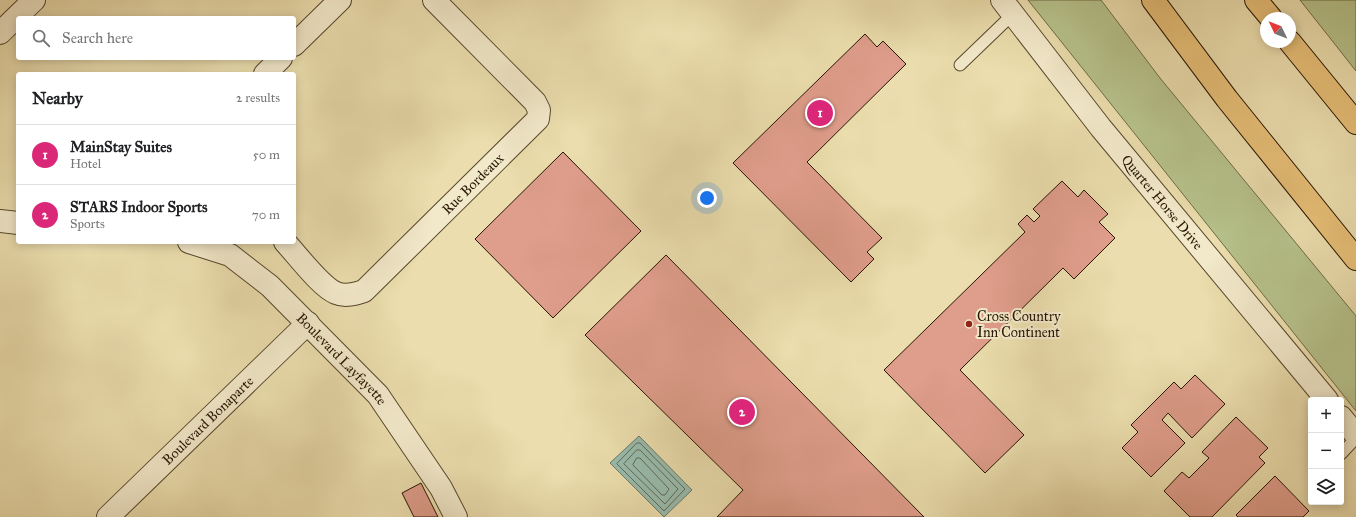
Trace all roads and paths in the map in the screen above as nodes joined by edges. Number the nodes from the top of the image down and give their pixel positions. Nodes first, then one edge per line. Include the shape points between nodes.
1 (34, 0) edge
2 (340, 0) edge
3 (434, 0) edge
4 (1153, 0) edge
5 (1256, 0) edge
6 (1008, 7) edge
7 (1266, 12) edge
8 (18, 16) edge
9 (16, 17) edge
10 (0, 33) edge
11 (296, 43) edge
12 (1295, 48) edge
13 (279, 60) edge
14 (960, 65) dead end
15 (267, 72) edge
16 (1356, 123) edge
17 (0, 221) edge
18 (16, 223) edge
19 (195, 244) edge
20 (287, 244) edge
21 (1356, 259) edge
22 (308, 324) junction
23 (1325, 397) edge
24 (1344, 420) edge
25 (1356, 434) edge
26 (1356, 438) edge
27 (1344, 451) edge
28 (108, 517) edge
29 (456, 517) edge

1 - 8 street
2 - 11 street
3 - 20 street, Rue Bordeaux via 535,102 539,110 538,119 364,291 351,296 337,294 326,286
4 - 21 highway via 1227,99
5 - 7 highway
6 - 14 lane
6 - 23 street, Quarter Horse Drive via 1101,128
9 - 10 street
12 - 16 highway
13 - 15 street
17 - 18 street
19 - 22 street, Boulevard Layfayette via 230,255 270,286
22 - 28 street, Boulevard Bonaparte
22 - 29 street, Boulevard Layfayette via 378,395 441,488
24 - 25 street
26 - 27 lane

